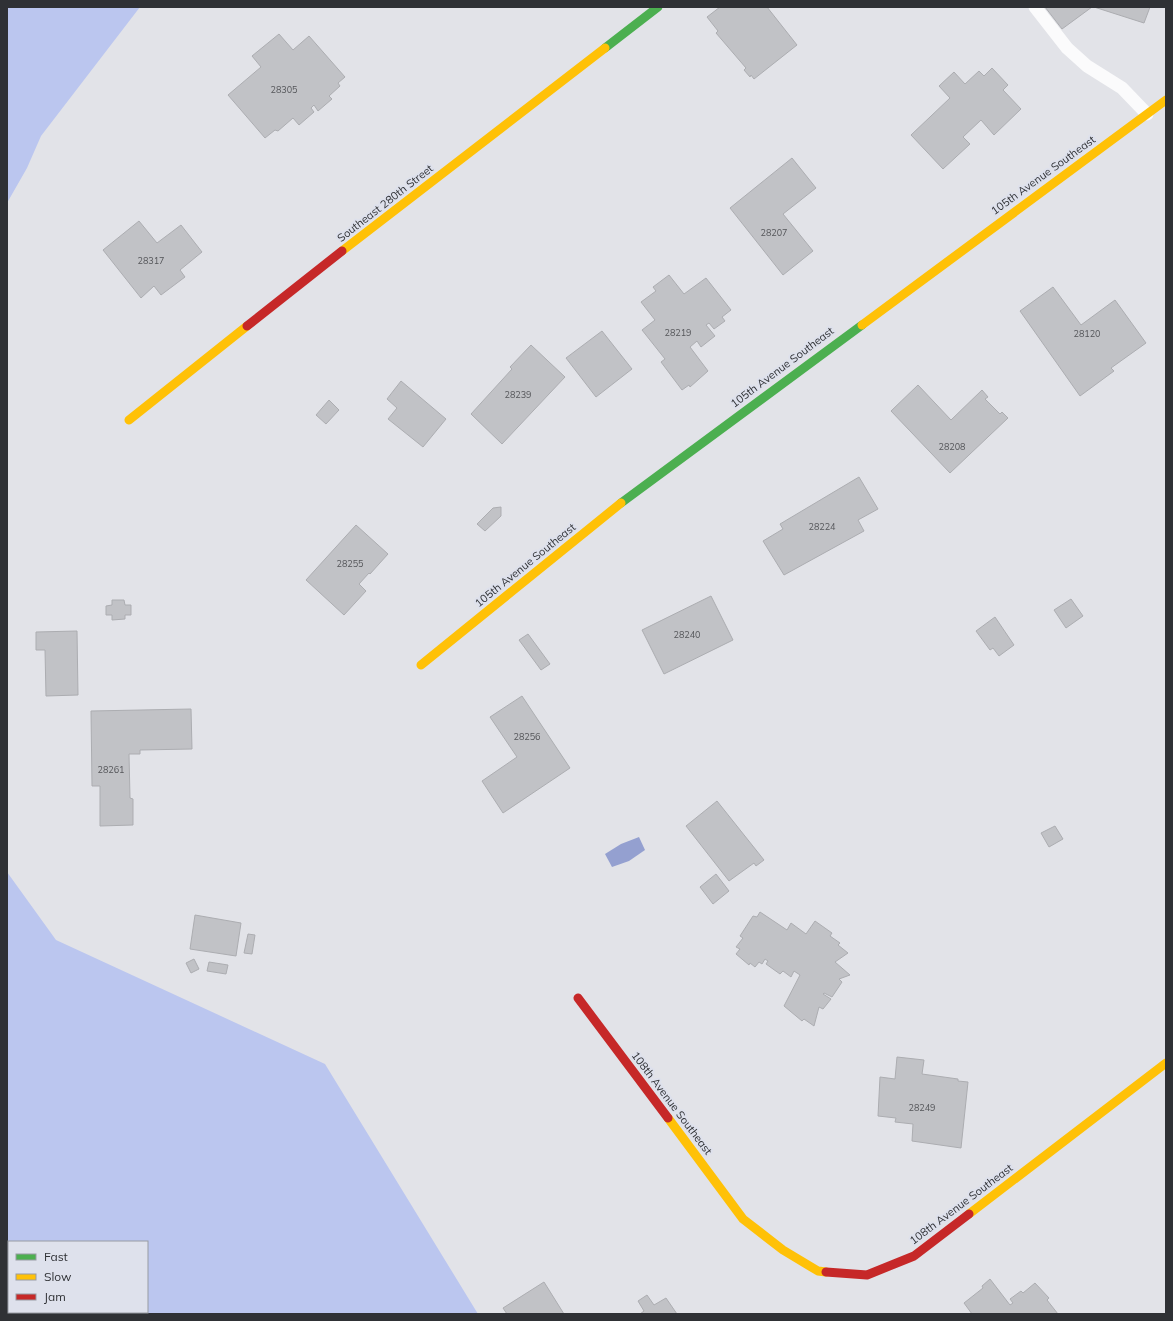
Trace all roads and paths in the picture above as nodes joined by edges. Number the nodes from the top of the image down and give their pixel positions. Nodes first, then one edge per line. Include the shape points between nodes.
1 (658, 7) edge
2 (1035, 7) edge
3 (1166, 100) edge
4 (1147, 114) junction
5 (129, 420) dead end
6 (421, 665) dead end
7 (578, 998) dead end
8 (1166, 1062) edge

1 - 5 street, Southeast 280th Street via 373,226
2 - 4 lane via 1067,48 1087,66 1122,88
3 - 4 street, 105th Avenue Southeast
4 - 6 street, 105th Avenue Southeast via 623,502
7 - 8 street, 108th Avenue Southeast via 743,1219 783,1250 818,1271 867,1275 914,1256

